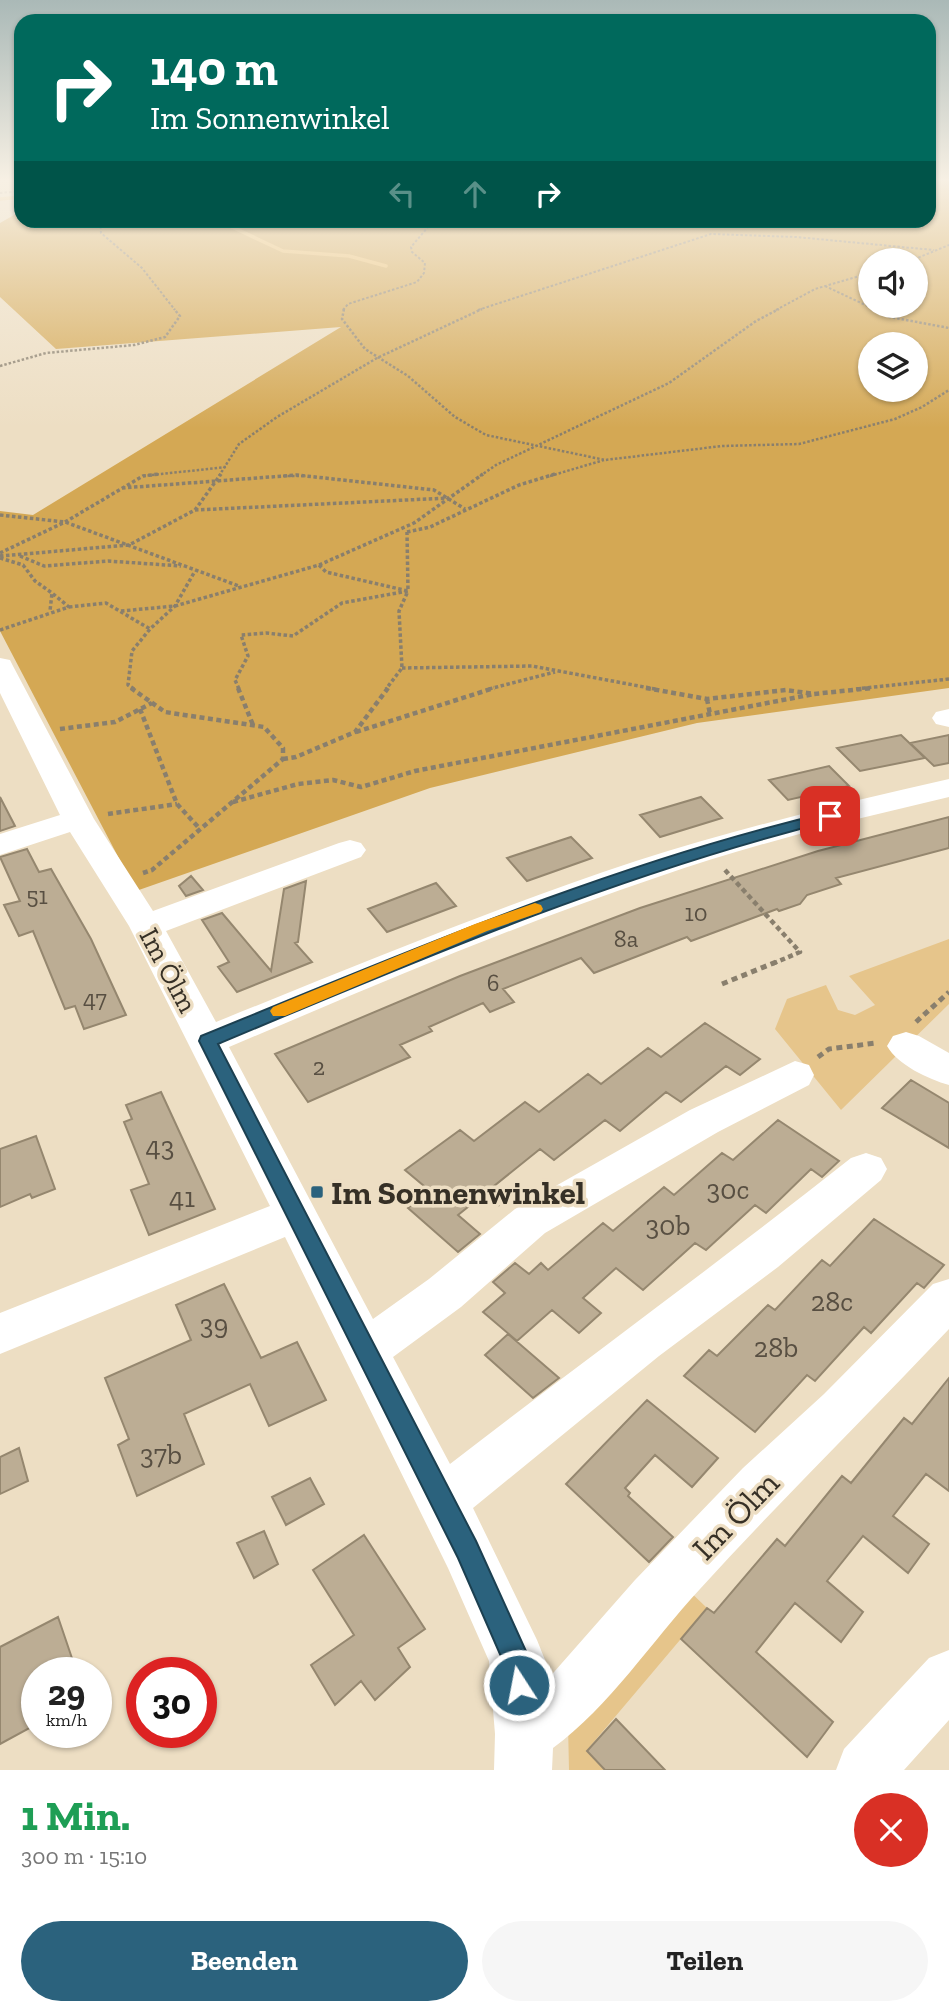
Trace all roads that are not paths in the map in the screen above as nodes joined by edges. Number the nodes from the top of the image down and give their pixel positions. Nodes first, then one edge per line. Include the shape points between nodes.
1 (0, 666) edge
2 (949, 788) edge
3 (78, 819) junction
4 (0, 845) edge
5 (350, 850) dead end
6 (146, 926) junction
7 (208, 1041) junction
8 (901, 1043) road end
9 (949, 1071) edge
10 (795, 1075) road end
11 (866, 1168) dead end
12 (296, 1214) junction
13 (949, 1298) edge
14 (0, 1334) edge
15 (366, 1351) junction
16 (442, 1501) junction
17 (949, 1678) edge
18 (523, 1752) edge
19 (872, 1767) edge

1 - 3 street, Im Ölm
2 - 7 street via 708,850 481,928
3 - 4 street
3 - 6 street, Im Ölm
5 - 6 street
6 - 7 street, Im Ölm
7 - 12 street, Im Ölm
8 - 9 street
10 - 15 street via 704,1121 530,1221 445,1293
11 - 16 street
12 - 14 street
12 - 15 street, Im Ölm
13 - 18 street, Im Ölm via 761,1485
15 - 16 street, Im Ölm
16 - 18 street, Im Ölm via 517,1660
17 - 19 street

